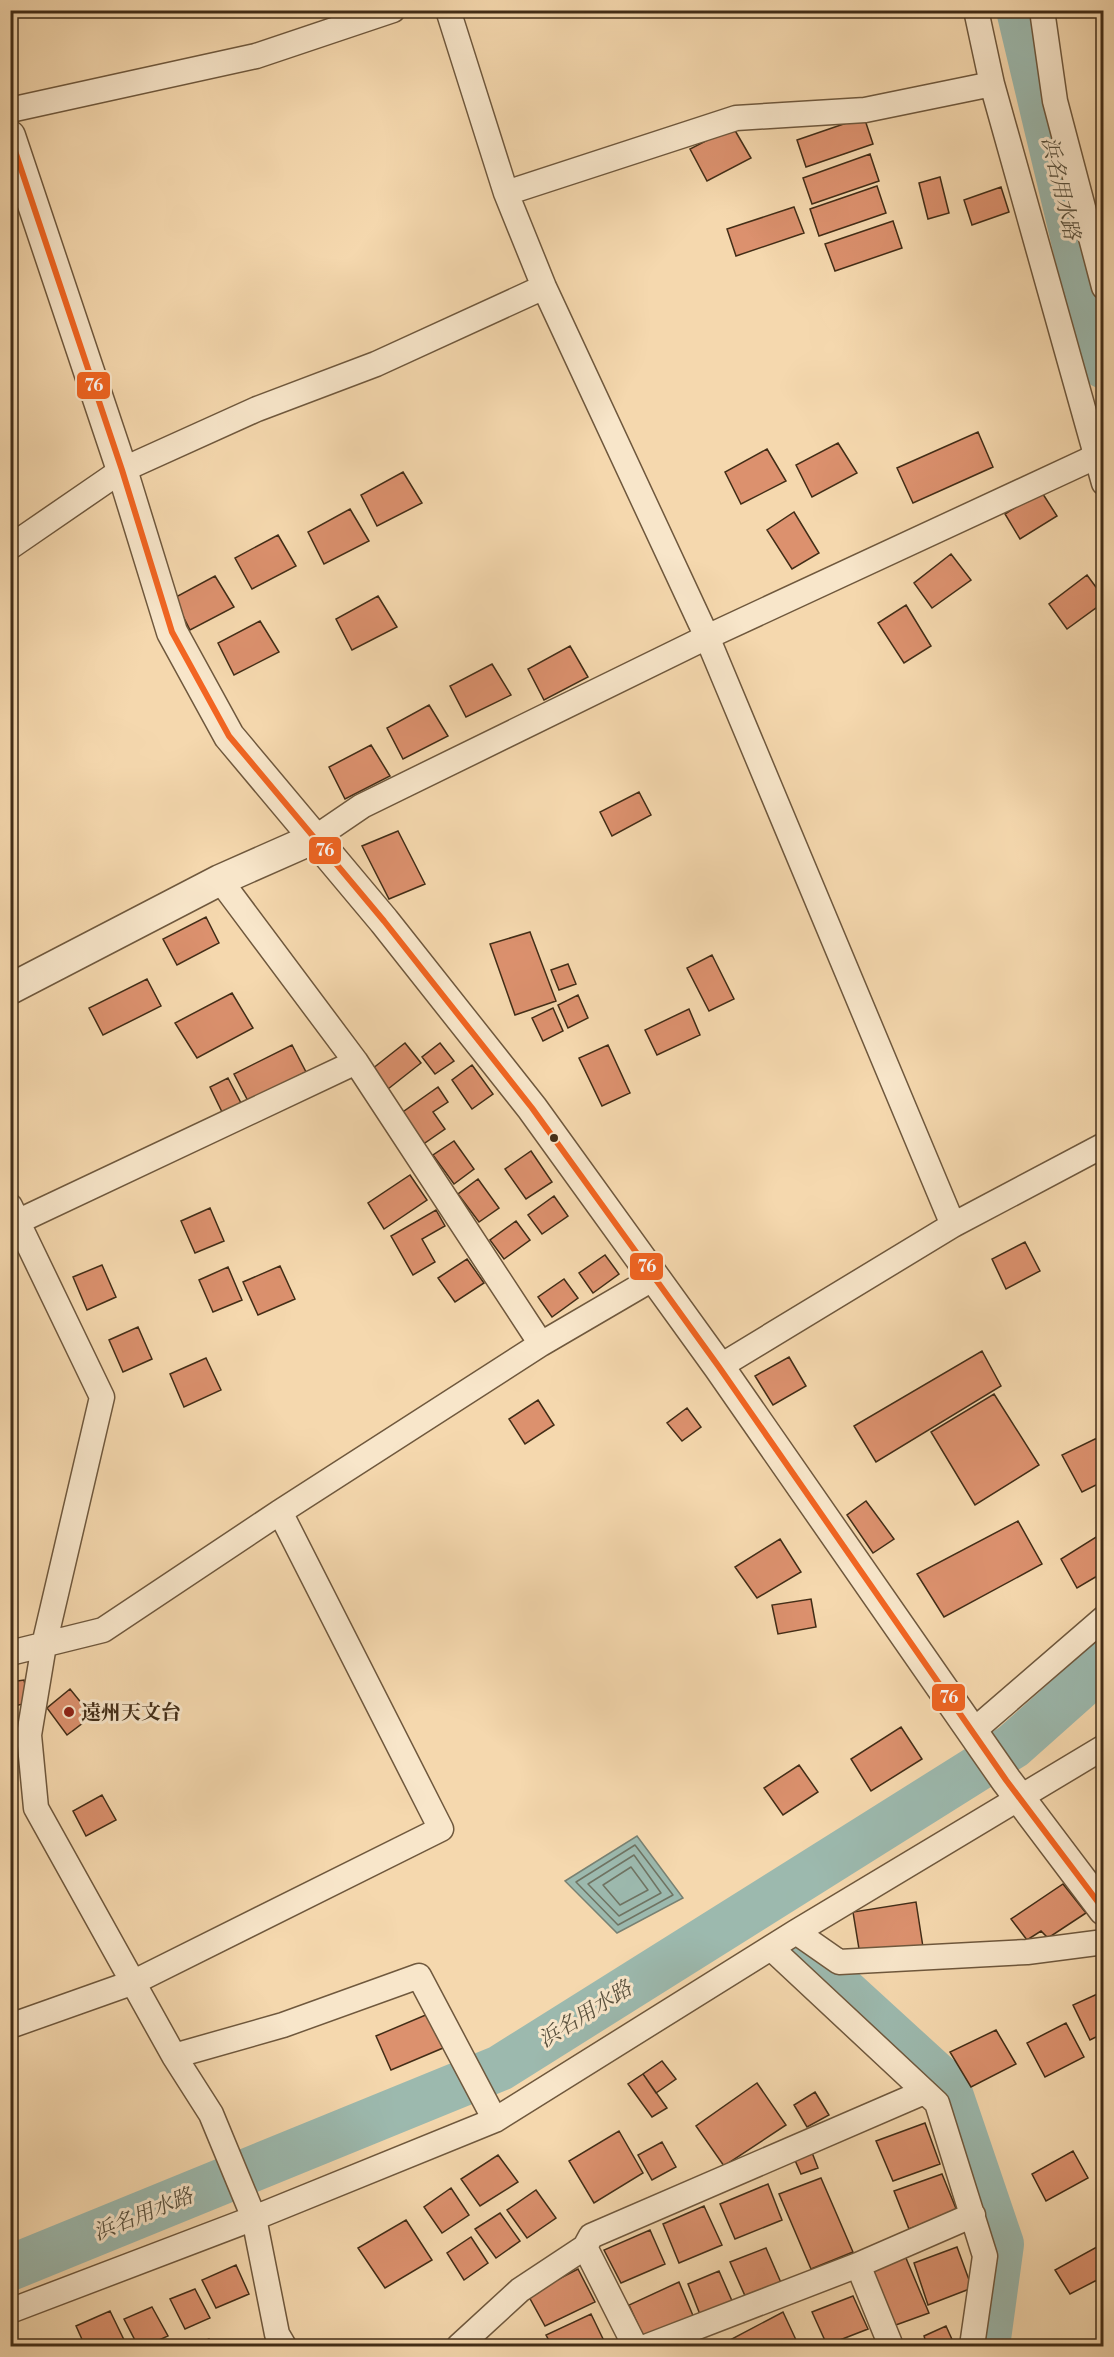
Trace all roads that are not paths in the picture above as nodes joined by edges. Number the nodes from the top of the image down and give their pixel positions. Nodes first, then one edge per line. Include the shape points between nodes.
1 (393, 10) edge
2 (448, 10) edge
3 (976, 10) edge
4 (1042, 10) edge
5 (992, 84) junction
6 (10, 110) edge
7 (10, 136) edge
8 (506, 192) junction
9 (544, 287) junction
10 (1104, 287) edge
11 (1101, 464) edge
12 (122, 470) junction
13 (10, 547) edge
14 (707, 637) junction
15 (315, 838) junction
16 (220, 880) junction
17 (10, 989) edge
18 (356, 1062) junction
19 (1104, 1144) edge
20 (15, 1214) edge
21 (953, 1225) junction
22 (654, 1278) junction
23 (541, 1344) junction
24 (719, 1367) junction
25 (280, 1512) junction
26 (1104, 1618) edge
27 (44, 1645) junction
28 (10, 1653) edge
29 (972, 1732) junction
30 (1104, 1747) edge
31 (1013, 1789) junction
32 (1104, 1910) edge
33 (796, 1932) junction
34 (1104, 1942) edge
35 (771, 1948) junction
36 (134, 1982) junction
37 (10, 2026) edge
38 (174, 2056) junction
39 (924, 2092) junction
40 (495, 2120) junction
41 (250, 2211) junction
42 (973, 2215) junction
43 (585, 2247) junction
44 (858, 2265) junction
45 (10, 2311) edge
46 (284, 2346) edge
47 (459, 2346) edge
48 (635, 2346) edge
49 (648, 2346) edge
50 (891, 2346) edge
51 (972, 2346) edge

1 - 6 street via 256,56
2 - 8 street
3 - 5 street
4 - 10 street via 1055,101
5 - 8 street via 865,110 736,118
5 - 11 street
7 - 12 street
8 - 9 street
9 - 12 street via 376,364 257,409
9 - 14 street
11 - 14 street
12 - 13 street
12 - 15 street via 172,632 229,736
14 - 15 street via 362,806
14 - 21 street
15 - 16 street
15 - 22 street via 532,1108
16 - 17 street
16 - 18 street
18 - 20 street
18 - 23 street
19 - 21 street
20 - 27 street via 102,1397
21 - 24 street
22 - 23 street
22 - 24 street
23 - 25 street
24 - 29 street
25 - 27 street via 103,1630
25 - 36 street via 441,1829
26 - 29 street
27 - 28 street
27 - 36 street via 29,1735 36,1808
29 - 31 street
30 - 31 street
31 - 32 street
31 - 33 street
33 - 34 street via 839,1962 1027,1952
33 - 35 street
35 - 39 street
35 - 40 street
36 - 37 street
36 - 38 street
38 - 40 street via 283,2025 419,1976
38 - 41 street via 211,2114
39 - 42 street via 937,2103
39 - 43 street via 591,2236
40 - 41 street
41 - 45 street
41 - 46 street via 277,2334
42 - 44 street
42 - 51 street via 985,2256
43 - 47 street via 520,2290
43 - 48 street
44 - 49 street
44 - 50 street

